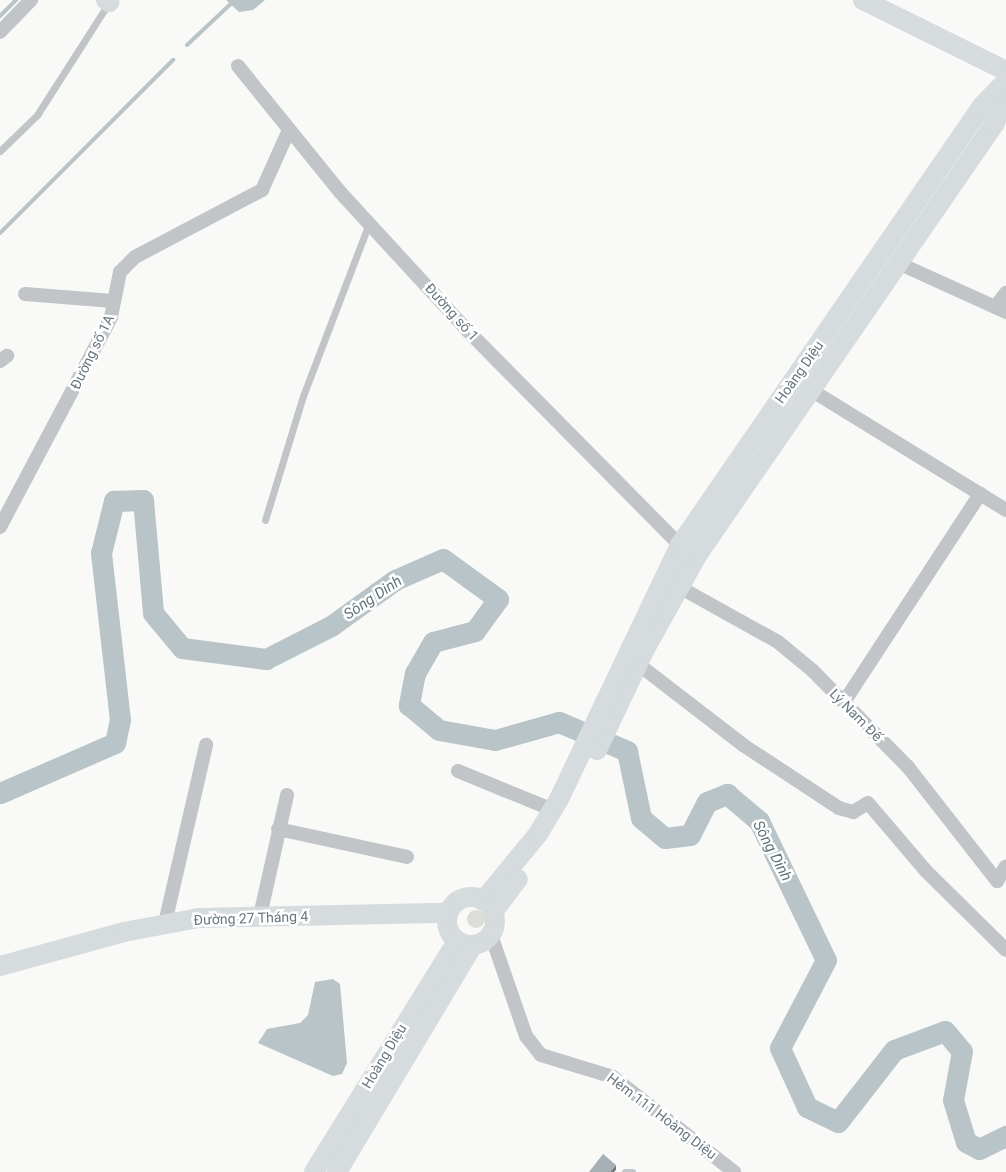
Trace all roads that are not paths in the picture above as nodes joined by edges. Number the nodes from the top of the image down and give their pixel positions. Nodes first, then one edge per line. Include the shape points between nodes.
1 (31, 0) edge
2 (863, 0) edge
3 (108, 1) edge
4 (0, 32) edge
5 (238, 66) dead end
6 (1006, 72) edge
7 (1006, 81) edge
8 (1006, 91) edge
9 (289, 130) junction
10 (0, 151) edge
11 (370, 221) junction
12 (898, 264) junction
13 (1006, 293) edge
14 (25, 294) dead end
15 (113, 302) junction
16 (1001, 310) edge
17 (812, 376) junction
18 (980, 494) junction
19 (1006, 510) edge
20 (264, 520) dead end
21 (0, 527) edge
22 (680, 545) junction
23 (681, 588) junction
24 (638, 664) junction
25 (622, 680) junction
26 (844, 702) junction
27 (206, 745) dead end
28 (582, 767) junction
29 (458, 771) dead end
30 (287, 795) dead end
31 (553, 810) junction
32 (278, 829) junction
33 (407, 858) dead end
34 (1006, 866) edge
35 (488, 906) junction
36 (448, 913) junction
37 (260, 916) junction
38 (166, 924) junction
39 (491, 935) junction
40 (464, 943) junction
41 (1006, 950) edge
42 (0, 966) edge
43 (314, 1172) edge
44 (337, 1172) edge
45 (624, 1172) edge
46 (632, 1172) edge
47 (734, 1172) edge

1 - 4 street
2 - 6 main road
3 - 10 lane via 37,115
5 - 9 street, Đường số 1
7 - 17 main road, Hoàng Diệu via 982,106
8 - 12 main road, Hoàng Diệu via 995,123
9 - 11 street, Đường số 1
9 - 15 street, Đường số 1A via 262,190 134,257 120,272
11 - 20 lane via 303,396
11 - 22 street, Đường số 1 via 560,428
12 - 16 street
12 - 17 main road, Hoàng Diệu
13 - 16 street
14 - 15 street
15 - 21 street, Đường số 1A via 91,359
17 - 18 street
17 - 22 main road, Hoàng Diệu
17 - 23 main road, Hoàng Diệu via 698,554
18 - 19 street
18 - 26 street
22 - 25 main road, Hoàng Diệu
23 - 24 main road, Hoàng Diệu
23 - 26 street, Lý Nam Đế via 778,642
24 - 25 main road, Hoàng Diệu
24 - 41 street via 743,745 838,808 853,812 868,803 919,864
25 - 28 main road
26 - 34 street, Lý Nam Đế via 908,767 997,881
27 - 38 street
28 - 31 main road
28 - 35 main road via 555,828
29 - 31 street
30 - 32 street
31 - 35 main road
32 - 33 street
32 - 37 street
35 - 36 main road via 463,898
35 - 39 main road
36 - 37 main road, Đường 27 Tháng 4
36 - 40 main road via 448,928
37 - 38 main road, Đường 27 Tháng 4
38 - 42 main road, Đường 27 Tháng 4
39 - 40 main road
39 - 47 street, Hẻm 111 Hoàng Diệu via 526,1036 541,1056 614,1077
40 - 43 main road, Hoàng Diệu
40 - 44 main road, Hoàng Diệu
45 - 46 lane

